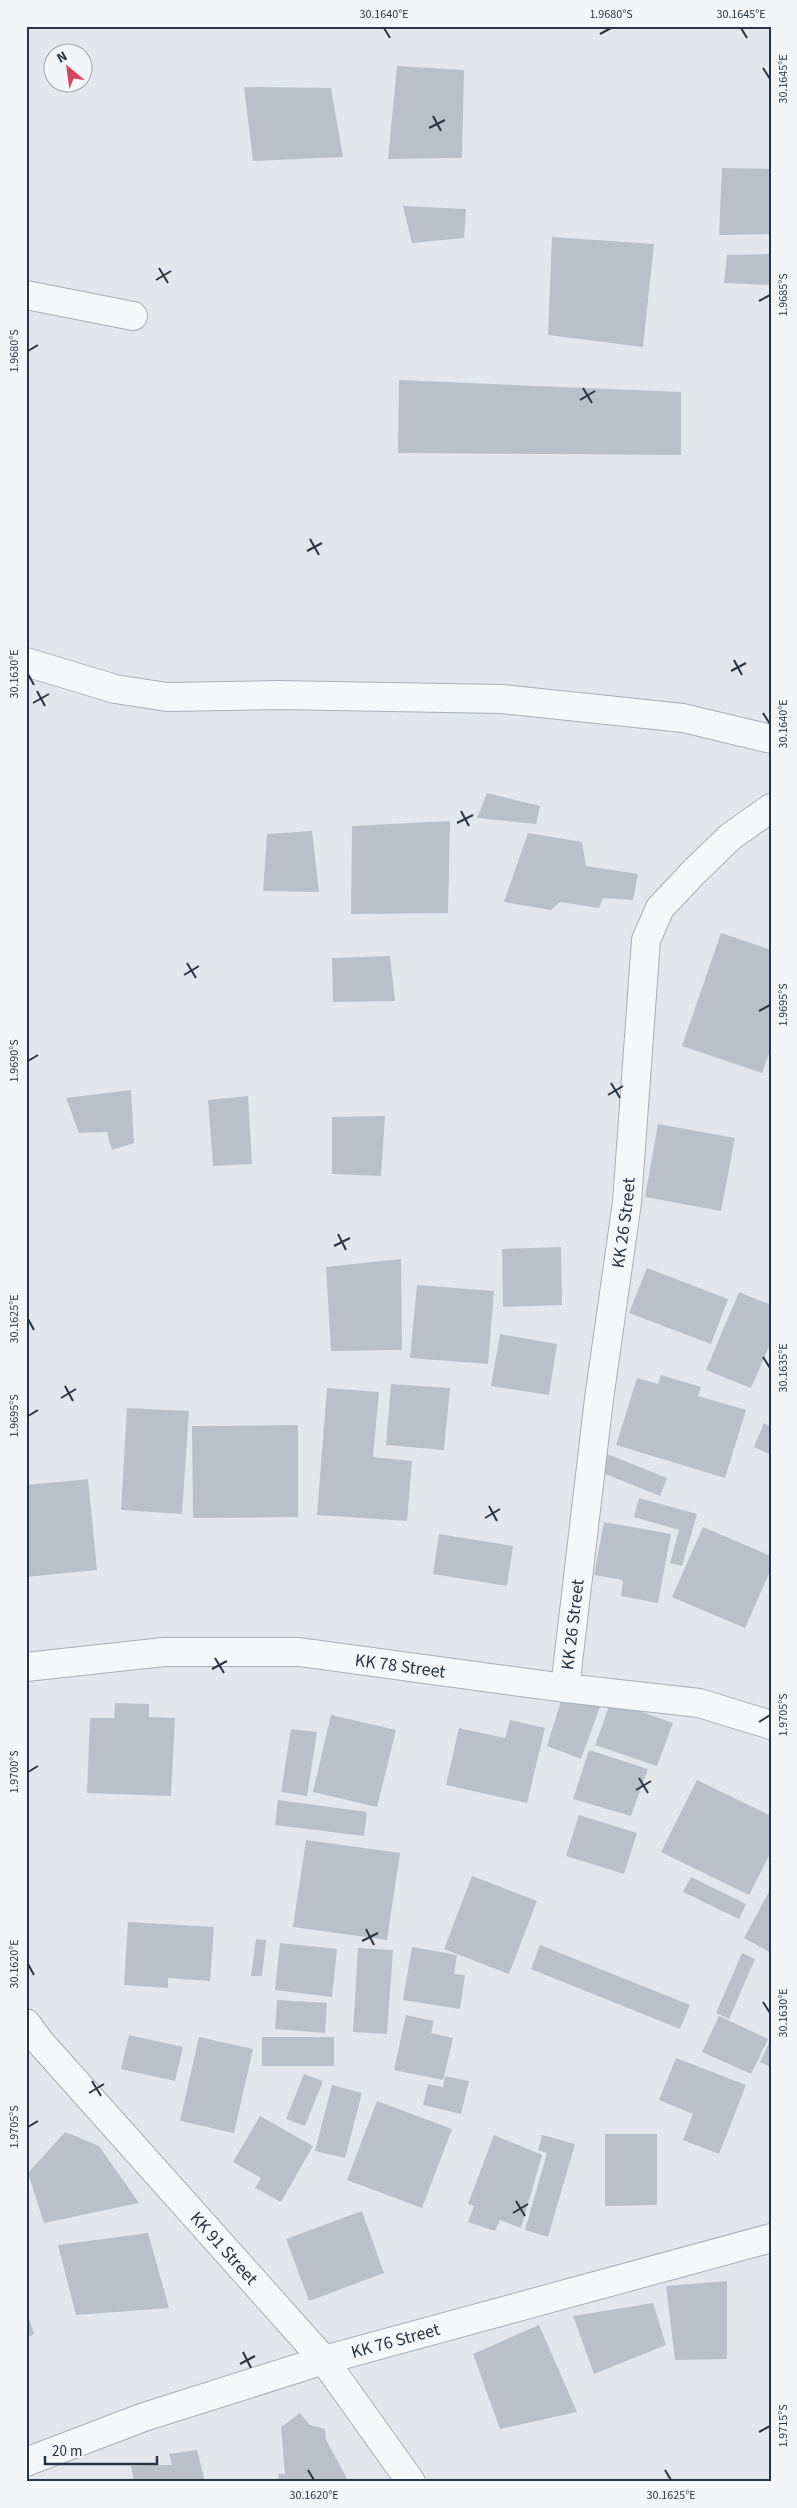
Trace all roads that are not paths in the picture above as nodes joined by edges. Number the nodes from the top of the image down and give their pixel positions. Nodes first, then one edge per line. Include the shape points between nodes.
1 (26, 294) edge
2 (134, 316) dead end
3 (26, 662) edge
4 (771, 739) edge
5 (771, 808) edge
6 (26, 1668) edge
7 (565, 1688) junction
8 (771, 1725) edge
9 (26, 2023) edge
10 (771, 2238) edge
11 (324, 2360) junction
12 (26, 2462) edge
13 (411, 2482) edge

1 - 2 street
3 - 4 street via 115,689 168,697 278,695 502,699 683,718
5 - 7 street, KK 26 Street via 730,837 660,908 646,940 627,1202 598,1409
6 - 7 street, KK 78 Street via 164,1652 299,1652
7 - 8 street, KK 78 Street via 699,1703
9 - 11 street, KK 91 Street
10 - 11 street, KK 76 Street
11 - 12 street, KK 76 Street via 144,2416
11 - 13 street, KK 91 Street

